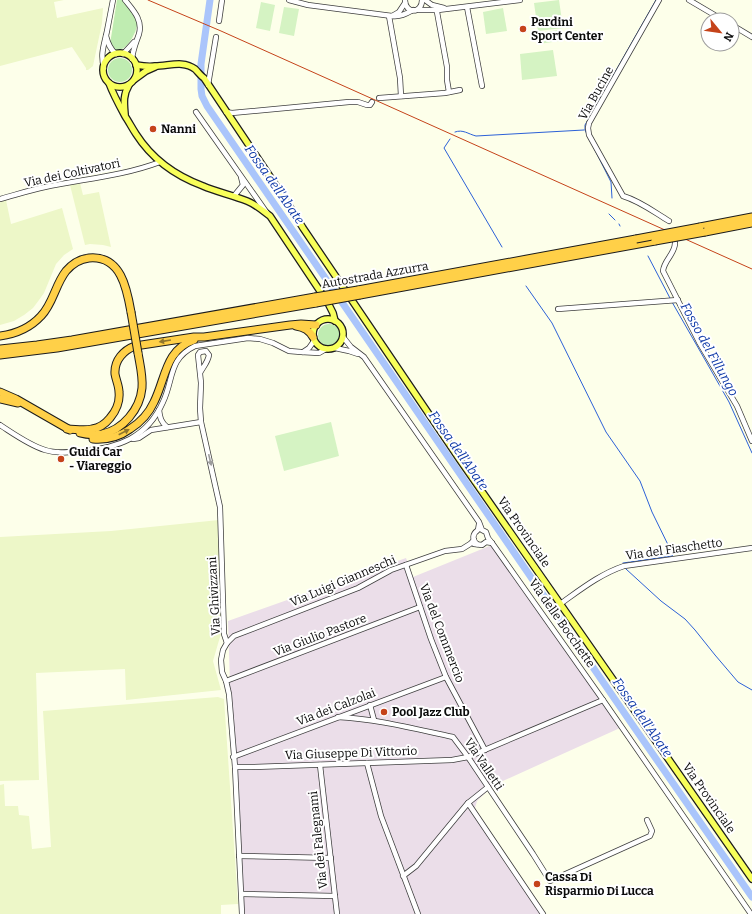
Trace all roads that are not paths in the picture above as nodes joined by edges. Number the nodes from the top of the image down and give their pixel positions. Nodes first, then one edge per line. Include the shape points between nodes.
1 (113, 0) edge
2 (125, 0) edge
3 (222, 0) edge
4 (290, 0) edge
5 (424, 0) edge
6 (520, 0) edge
7 (660, 0) edge
8 (689, 0) edge
9 (405, 1) edge
10 (467, 7) junction
11 (448, 9) junction
12 (415, 10) junction
13 (438, 10) junction
14 (709, 12) edge
15 (390, 16) junction
16 (219, 21) dead end
17 (740, 30) edge
18 (106, 34) junction
19 (216, 37) dead end
20 (752, 37) edge
21 (137, 39) junction
22 (116, 54) junction
23 (123, 54) junction
24 (132, 59) junction
25 (136, 65) junction
26 (157, 66) junction
27 (104, 68) junction
28 (135, 79) junction
29 (109, 83) junction
30 (129, 85) junction
31 (208, 85) junction
32 (482, 86) dead end
33 (460, 90) dead end
34 (449, 92) junction
35 (401, 96) junction
36 (379, 98) dead end
37 (372, 102) dead end
38 (196, 112) dead end
39 (226, 112) junction
40 (126, 116) junction
41 (152, 154) junction
42 (160, 162) junction
43 (149, 167) junction
44 (240, 173) junction
45 (234, 196) junction
46 (0, 199) edge
47 (270, 216) junction
48 (752, 217) edge
49 (669, 221) dead end
50 (752, 223) edge
51 (702, 229) junction
52 (675, 243) dead end
53 (359, 292) junction
54 (315, 300) junction
55 (676, 300) junction
56 (328, 303) junction
57 (558, 309) dead end
58 (323, 320) junction
59 (335, 321) junction
60 (290, 325) junction
61 (316, 325) junction
62 (0, 336) edge
63 (204, 337) junction
64 (343, 338) junction
65 (314, 339) junction
66 (335, 348) junction
67 (0, 349) edge
68 (326, 349) junction
69 (302, 352) junction
70 (0, 355) edge
71 (364, 357) junction
72 (200, 373) dead end
73 (0, 392) edge
74 (0, 399) edge
75 (28, 406) junction
76 (159, 410) junction
77 (151, 422) junction
78 (201, 422) junction
79 (0, 425) edge
80 (167, 427) junction
81 (71, 430) junction
82 (132, 439) junction
83 (752, 441) edge
84 (480, 530) junction
85 (487, 540) junction
86 (474, 543) junction
87 (752, 548) edge
88 (406, 565) junction
89 (560, 604) junction
90 (420, 607) junction
91 (227, 643) junction
92 (446, 676) junction
93 (226, 681) junction
94 (603, 700) junction
95 (370, 705) junction
96 (338, 717) junction
97 (374, 720) junction
98 (485, 750) junction
99 (234, 757) junction
100 (468, 757) junction
101 (367, 763) junction
102 (320, 765) junction
103 (235, 767) junction
104 (488, 787) junction
105 (468, 804) junction
106 (647, 820) dead end
107 (240, 856) junction
108 (330, 858) junction
109 (403, 876) junction
110 (752, 879) edge
111 (242, 894) junction
112 (335, 896) junction
113 (242, 914) edge
114 (337, 914) edge
115 (418, 914) edge
116 (543, 914) edge
117 (751, 914) edge

1 - 18 street
2 - 21 street via 139,20
3 - 16 street
4 - 15 street via 308,5
5 - 11 street
5 - 12 street
6 - 10 street
7 - 49 street, Via Bucine via 588,128 623,196 631,198
8 - 14 street
9 - 12 street via 407,7
9 - 15 street via 398,12
10 - 11 street
10 - 32 street
11 - 13 street
12 - 13 street
12 - 15 street via 398,17
13 - 34 street via 448,67
15 - 35 street
17 - 20 street
18 - 22 street via 109,46
18 - 27 street via 102,56
19 - 31 street
21 - 23 street
21 - 24 street
22 - 23 main road
22 - 27 main road via 108,60
23 - 24 main road
24 - 25 main road
25 - 26 main road, Via Provinciale
25 - 28 main road
26 - 28 main road, Via Provinciale
26 - 31 main road, Via Provinciale via 187,65 195,69
27 - 29 main road
28 - 30 main road
29 - 30 main road via 120,87
29 - 40 main road
30 - 40 main road via 124,99
31 - 39 main road, Via Provinciale
33 - 34 street
34 - 35 street
35 - 36 street
37 - 39 street via 370,105 349,102
38 - 44 street
39 - 89 main road, Via Provinciale via 338,281
40 - 41 main road via 135,134
41 - 42 main road
41 - 43 street
42 - 43 street, Via dei Coltivatori
42 - 45 main road via 187,179
43 - 46 street, Via dei Coltivatori via 44,187
44 - 45 street via 244,185
44 - 47 street
45 - 47 main road via 258,207
47 - 56 main road
48 - 51 highway, Autostrada Azzurra
50 - 51 highway, Autostrada Azzurra
51 - 53 highway, Autostrada Azzurra, bridge via 636,239
51 - 53 highway, Autostrada Azzurra, bridge via 655,241
52 - 55 street via 663,271
53 - 54 highway, Autostrada Azzurra, bridge
54 - 67 highway, Autostrada Azzurra via 72,340
54 - 70 highway, Autostrada Azzurra via 63,347
55 - 57 street
55 - 83 street via 737,406
56 - 58 main road via 329,310
56 - 59 main road
58 - 59 main road
58 - 61 main road
59 - 64 main road via 341,326
60 - 61 highway
60 - 63 highway
60 - 65 highway via 301,327 311,333
61 - 65 main road
62 - 81 highway, bridge via 21,330 44,313 67,270 76,263 88,258 97,258 118,270 125,284 142,378 139,402 132,415 105,433 86,434
81 -> 63 highway via 82,437 103,439 119,435 134,426 152,406 168,364 178,348
63 -> 81 highway via 135,346 125,351 118,359 116,368 119,397 112,415 96,428
64 - 66 main road
64 - 71 street, Via delle Bocchette
65 - 68 main road via 317,345
65 - 69 street via 309,348
66 - 68 main road
66 - 71 street
68 - 69 street via 319,353
69 - 76 street via 289,351 273,343 248,338 187,349 176,361
71 - 84 street, Via delle Bocchette via 479,522
72 - 78 street, Via Ghivizzani
73 - 75 highway
74 - 75 highway
75 - 81 highway
76 - 77 street
76 - 80 street via 160,419
77 - 80 street via 154,427
77 - 82 street
78 - 80 street
78 -> 91 street, Via Ghivizzani via 220,507 224,634
79 - 82 street via 35,446 53,452 101,449
80 - 82 street via 152,430
84 - 85 street, Via delle Bocchette via 488,534
84 - 86 street via 474,533
85 - 86 street via 482,545
85 - 94 street, Via delle Bocchette via 492,543
86 - 88 street, Via Luigi Gianneschi
87 - 89 street, Via del Fiaschetto via 624,566 612,570
88 - 90 street, Via del Commercio
88 - 91 street, Via Luigi Gianneschi via 390,570 358,588 234,636
89 - 110 main road, Via Provinciale
90 - 92 street, Via del Commercio
90 - 93 street, Via Giulio Pastore
91 - 93 street, Via Ghivizzani via 221,660
92 - 95 street, Via dei Calzolai
92 - 98 street, Via del Commercio
93 - 99 street, Via Ghivizzani
94 - 98 street, Via Giuseppe Di Vittorio
94 - 117 street, Via delle Bocchette
95 - 96 street, Via dei Calzolai
95 - 97 street
96 - 97 street, Via Valletti
96 - 99 street, Via dei Calzolai
97 - 100 street, Via Valletti via 453,736
98 - 100 street, Via Giuseppe Di Vittorio
99 - 103 street, Via Ghivizzani
100 - 101 street, Via Giuseppe Di Vittorio via 452,760
100 - 104 street, Via Valletti
101 - 102 street, Via Giuseppe Di Vittorio
101 - 109 street via 381,816
102 - 103 street, Via Giuseppe Di Vittorio
102 - 108 street, Via dei Falegnami
103 - 107 street, Via Ghivizzani
104 - 105 street
104 - 106 street, Via Valletti via 550,881 650,836 652,831
105 - 109 street via 416,866
105 - 116 street
107 - 108 street
107 - 111 street, Via Ghivizzani
108 - 112 street, Via dei Falegnami
109 - 115 street
111 - 112 street
111 - 113 street, Via Ghivizzani
112 - 114 street, Via dei Falegnami

